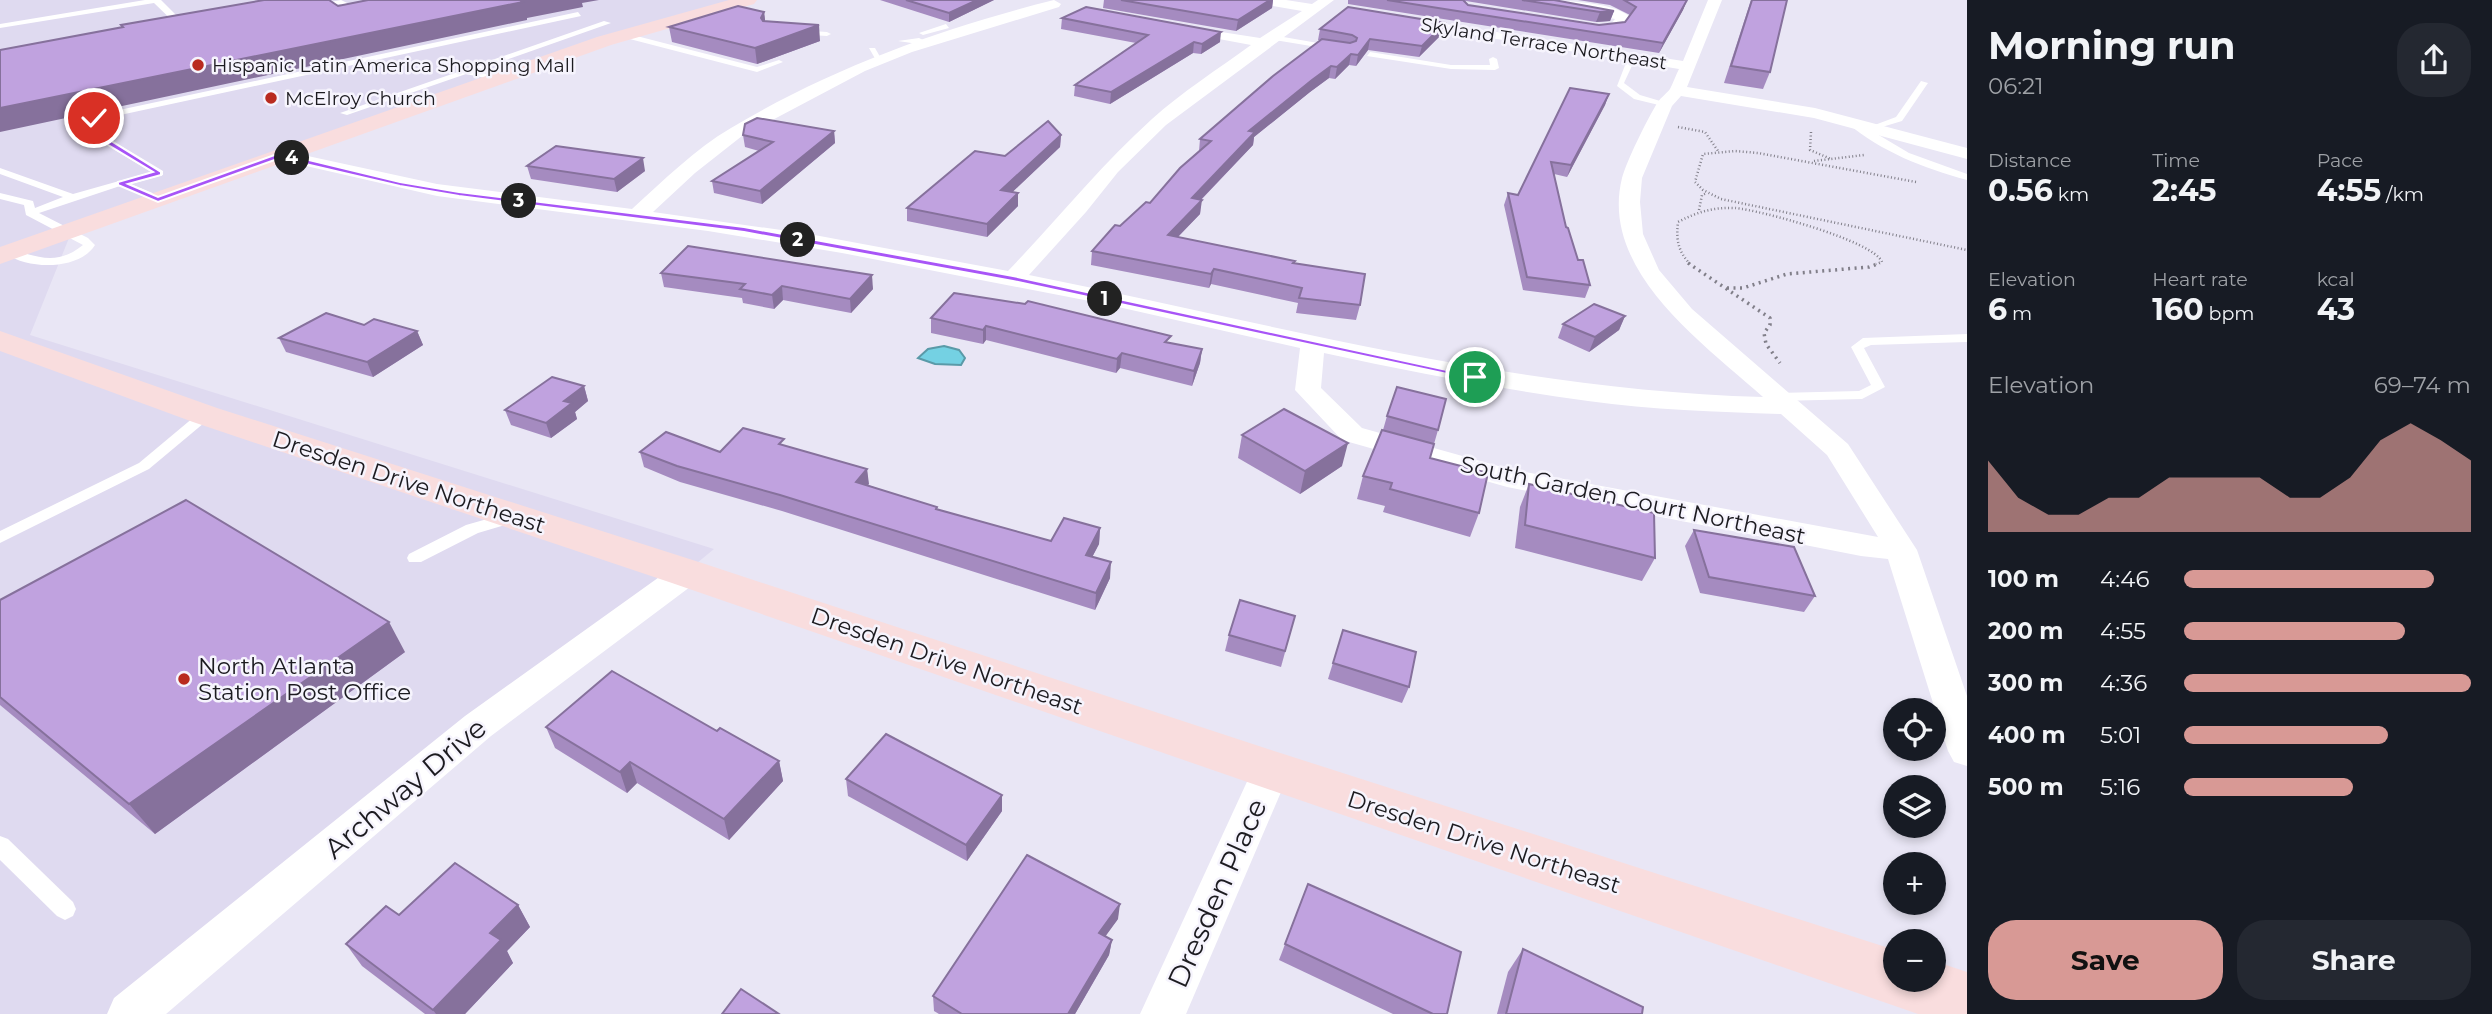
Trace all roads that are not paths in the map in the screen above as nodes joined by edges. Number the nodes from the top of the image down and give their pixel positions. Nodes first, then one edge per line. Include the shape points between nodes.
1 (156, 0) edge
2 (748, 0) edge
3 (1262, 0) edge
4 (1534, 0) edge
5 (1055, 3) edge
6 (1709, 4) edge
7 (1324, 6) edge
8 (298, 9) edge
9 (376, 13) edge
10 (578, 14) dead end
11 (1384, 17) edge
12 (1569, 25) edge
13 (0, 26) edge
14 (198, 27) edge
15 (1171, 27) edge
16 (616, 29) junction
17 (792, 32) edge
18 (962, 32) junction
19 (827, 34) dead end
20 (924, 38) junction
21 (1268, 40) junction
22 (902, 41) dead end
23 (1348, 50) edge
24 (1370, 54) edge
25 (1632, 57) junction
26 (779, 62) edge
27 (1494, 64) dead end
28 (1688, 66) junction
29 (466, 71) junction
30 (496, 79) junction
31 (1924, 83) dead end
32 (1673, 107) junction
33 (344, 113) dead end
34 (1850, 121) junction
35 (1875, 128) junction
36 (1967, 154) edge
37 (280, 156) junction
38 (0, 172) edge
39 (1967, 177) edge
40 (121, 183) junction
41 (0, 196) edge
42 (73, 197) junction
43 (158, 200) junction
44 (30, 213) junction
45 (636, 216) junction
46 (70, 231) junction
47 (5, 254) edge
48 (1013, 279) junction
49 (1967, 338) edge
50 (2, 342) edge
51 (1313, 344) junction
52 (1783, 401) junction
53 (205, 415) junction
54 (514, 516) junction
55 (0, 538) edge
56 (1901, 550) junction
57 (415, 558) dead end
58 (687, 573) junction
59 (1967, 751) edge
60 (1271, 771) junction
61 (0, 846) edge
62 (65, 909) dead end
63 (1883, 974) edge
64 (1939, 992) edge
65 (1967, 1001) edge
66 (130, 1014) edge
67 (1163, 1014) edge

1 - 13 lane
1 - 14 lane via 186,29
2 - 16 street via 713,13
3 - 7 street
4 - 12 street via 1623,17 1612,29
5 - 18 street
6 - 28 street
7 - 21 street
8 - 9 lane via 341,2 366,15
10 - 40 lane via 94,118 82,126 159,173
11 - 25 street, Skyland Terrace Northeast
15 - 21 street
16 - 26 lane via 757,70
16 - 29 lane
16 - 30 street
17 - 19 lane
18 - 20 street
18 - 20 lane via 942,27
20 - 22 lane
20 - 45 street via 876,55 736,132
21 - 23 lane
21 - 48 street via 1160,121 1111,168
24 - 27 lane via 1451,67
25 - 28 street, Skyland Terrace Northeast
25 - 32 lane via 1620,84 1637,97
28 - 32 street
29 - 30 lane
29 - 33 lane
30 - 37 street
31 - 35 lane via 1899,120
32 - 34 street
32 - 52 street via 1632,178 1633,234 1649,272 1684,314
34 - 35 street
34 - 39 lane via 1886,147
35 - 36 street
37 - 43 street
37 - 45 street via 459,194
38 - 42 lane
40 - 42 lane
40 - 43 lane
41 - 44 lane via 29,203
42 - 44 lane
43 - 46 street
44 - 46 lane
45 - 48 street via 744,230
46 - 47 street
48 - 51 street
49 - 52 lane via 1868,341 1857,347 1861,360 1876,375 1878,387 1862,395
50 - 53 street, Dresden Drive Northeast
51 - 52 street via 1565,391 1728,406
51 - 56 street, South Garden Court Northeast via 1308,390 1352,434 1507,478
52 - 56 street via 1838,450
53 - 54 street, Dresden Drive Northeast
53 - 55 lane via 144,466
54 - 57 lane via 472,529
54 - 58 street, Dresden Drive Northeast
56 - 59 street
58 - 60 street, Dresden Drive Northeast
58 - 66 street, Archway Drive via 478,726
60 - 63 street, Dresden Drive Northeast
60 - 67 street, Dresden Place
61 - 62 lane
64 - 65 street

